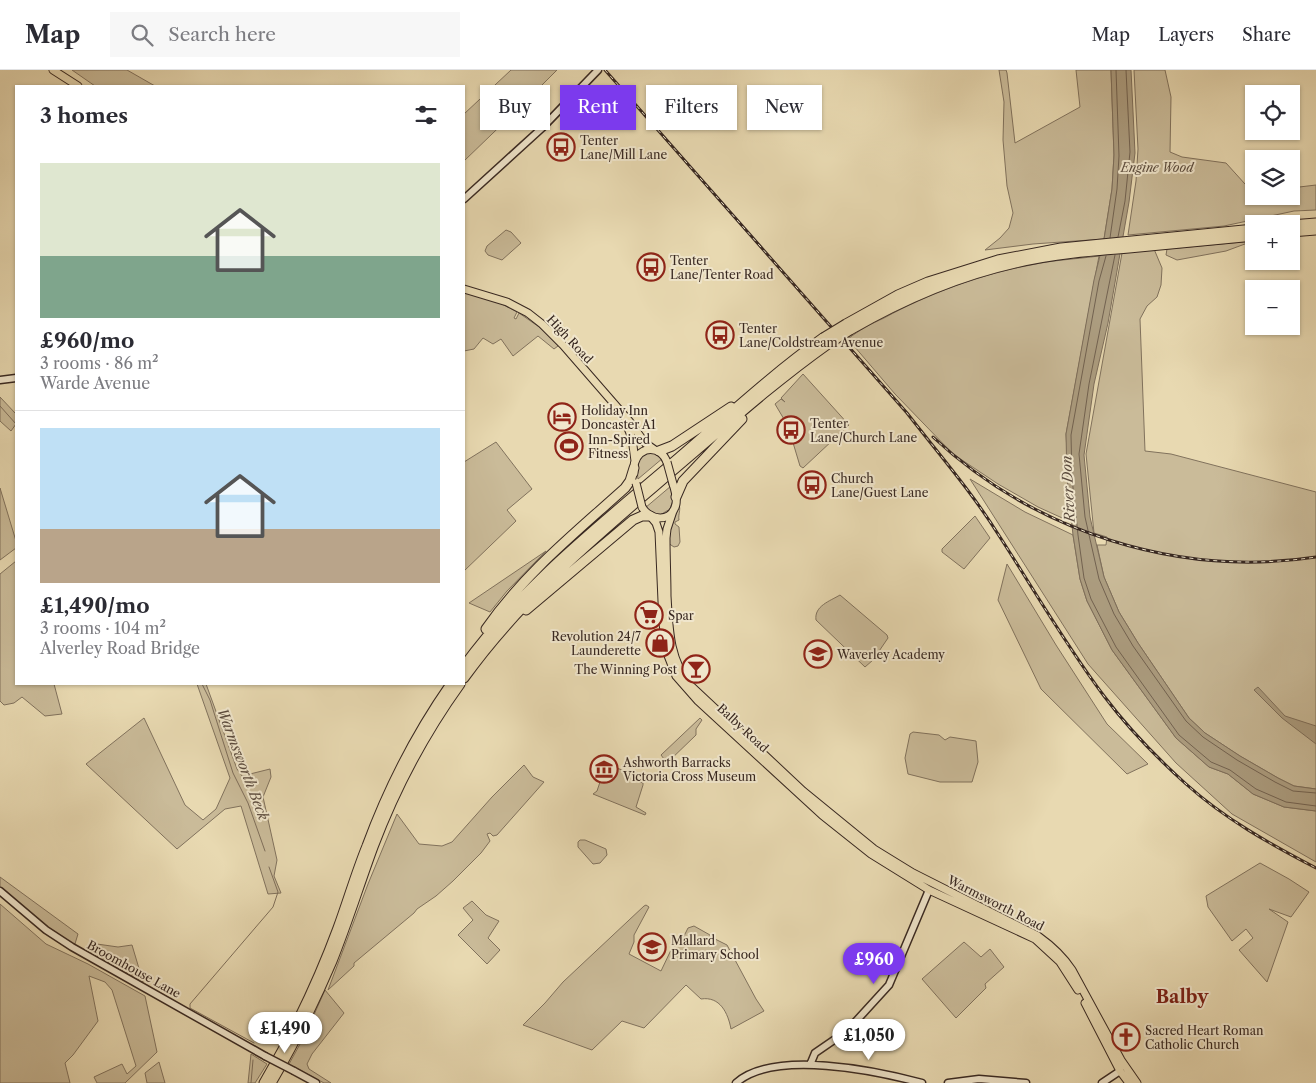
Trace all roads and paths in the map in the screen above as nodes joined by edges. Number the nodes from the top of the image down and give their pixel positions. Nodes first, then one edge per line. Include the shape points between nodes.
1 (54, 70) edge
2 (597, 70) edge
3 (76, 85) edge
4 (465, 198) edge
5 (1316, 223) edge
6 (1300, 224) edge
7 (1245, 230) edge
8 (1316, 230) edge
9 (1300, 231) edge
10 (1245, 237) edge
11 (1165, 241) junction
12 (465, 289) edge
13 (15, 378) edge
14 (0, 380) edge
15 (759, 394) junction
16 (620, 412) junction
17 (657, 450) junction
18 (634, 464) junction
19 (676, 497) junction
20 (673, 511) junction
21 (650, 516) junction
22 (465, 662) edge
23 (465, 663) edge
24 (465, 677) edge
25 (465, 677) edge
26 (450, 685) edge
27 (459, 685) edge
28 (930, 886) junction
29 (0, 891) edge
30 (810, 1065) junction
31 (1120, 1071) junction
32 (1132, 1080) edge
33 (264, 1083) edge
34 (271, 1083) edge
35 (316, 1083) edge
36 (736, 1083) edge
37 (922, 1083) edge
38 (953, 1083) edge
39 (1026, 1083) edge
40 (1102, 1083) edge

1 - 3 main road
2 - 4 street via 543,127
5 - 6 highway
7 - 11 highway
8 - 9 highway
10 - 11 highway
11 - 15 highway, bridge via 998,260 928,282 898,295 826,341
12 - 16 main road, High Road via 507,302 535,318 563,345
13 - 14 street
15 - 17 highway via 672,446
15 - 19 highway via 745,417 683,481
15 - 23 highway via 542,576
15 - 24 highway via 546,582 507,623
16 - 17 main road, High Road via 645,443
16 - 18 main road, High Road via 632,438
17 - 18 main road via 642,451
17 - 19 main road, High Road, bridge via 667,462
18 - 21 main road, High Road, bridge via 642,507
18 - 22 highway via 625,488 517,589
19 - 20 main road, Balby Road
20 - 21 main road via 665,517
20 - 28 main road, Balby Road via 666,538 668,620 671,648 683,676 803,791 874,849
21 - 25 highway via 634,520 522,613
21 - 28 main road, Balby Road via 659,532 666,653 682,684 822,815 871,854
26 - 33 highway via 393,783 325,960
27 - 34 highway via 431,727 399,786 373,846 332,961
28 - 30 street via 889,985 847,1030 815,1052
28 - 31 main road, Warmsworth Road via 1047,949 1068,972
28 - 32 main road, Warmsworth Road via 1038,936 1050,945 1072,970
29 - 35 street, Broomhouse Lane, bridge via 46,930 72,947
30 - 36 street via 759,1070
30 - 37 street
31 - 32 main road, Warmsworth Road via 1124,1070
31 - 40 street
38 - 39 street via 979,1079

